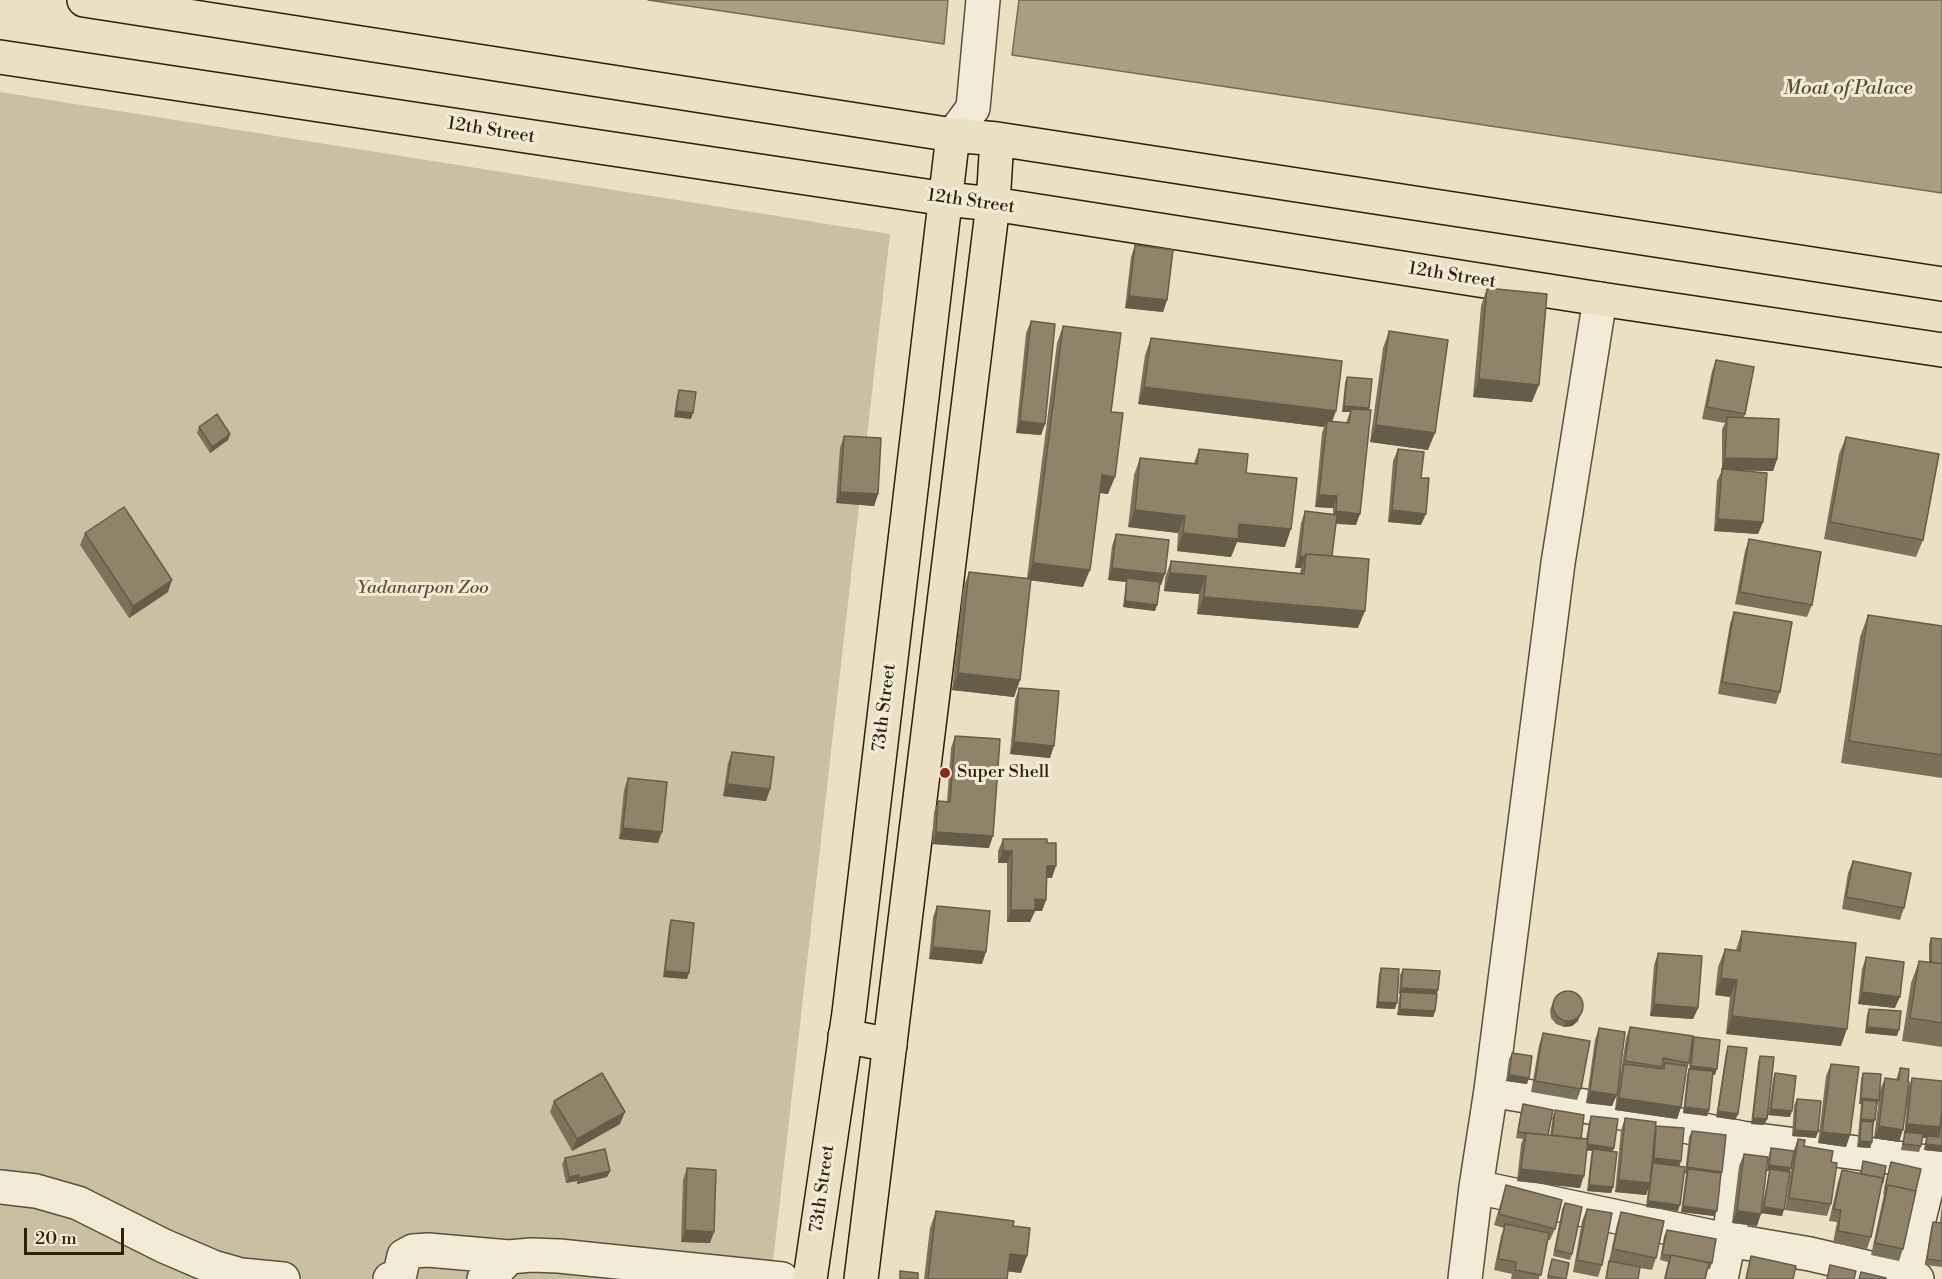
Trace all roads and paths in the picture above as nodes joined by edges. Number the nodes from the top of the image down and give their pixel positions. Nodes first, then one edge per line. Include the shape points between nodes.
1 (84, 0) edge
2 (983, 0) edge
3 (0, 57) edge
4 (973, 108) junction
5 (953, 135) junction
6 (997, 140) junction
7 (946, 199) junction
8 (993, 204) junction
9 (1942, 284) edge
10 (1600, 299) junction
11 (1942, 350) edge
12 (845, 1036) junction
13 (890, 1045) junction
14 (1491, 1089) junction
15 (1742, 1138) junction
16 (1937, 1164) edge
17 (0, 1187) edge
18 (1476, 1187) junction
19 (1729, 1240) junction
20 (509, 1257) junction
21 (680, 1274) edge
22 (1468, 1278) edge
23 (1909, 1278) edge
24 (284, 1279) edge
25 (390, 1279) edge
26 (484, 1279) edge
27 (782, 1279) edge
28 (810, 1279) edge
29 (861, 1279) edge
30 (1721, 1279) edge

1 - 5 main road
2 - 4 street
3 - 7 main road, 12th Street
4 - 5 street
4 - 6 street
5 - 6 main road
5 - 7 main road, 73th Street
6 - 8 main road
6 - 9 main road
7 - 8 main road, 12th Street
7 - 12 main road, 73th Street
8 - 10 main road, 12th Street
8 - 13 main road
10 - 11 main road, 12th Street
10 - 14 street via 1558,563
12 - 13 main road
12 - 28 main road, 73th Street
13 - 29 main road
14 - 15 street
14 - 18 street
15 - 16 street
15 - 19 street
16 - 23 street
17 - 24 street via 36,1191 78,1203 213,1267 241,1275
18 - 19 street
18 - 22 street
19 - 23 street via 1810,1254
19 - 30 street
20 - 21 street via 558,1256
20 - 25 street via 413,1251 404,1256 399,1278
20 - 26 street
21 - 27 street

